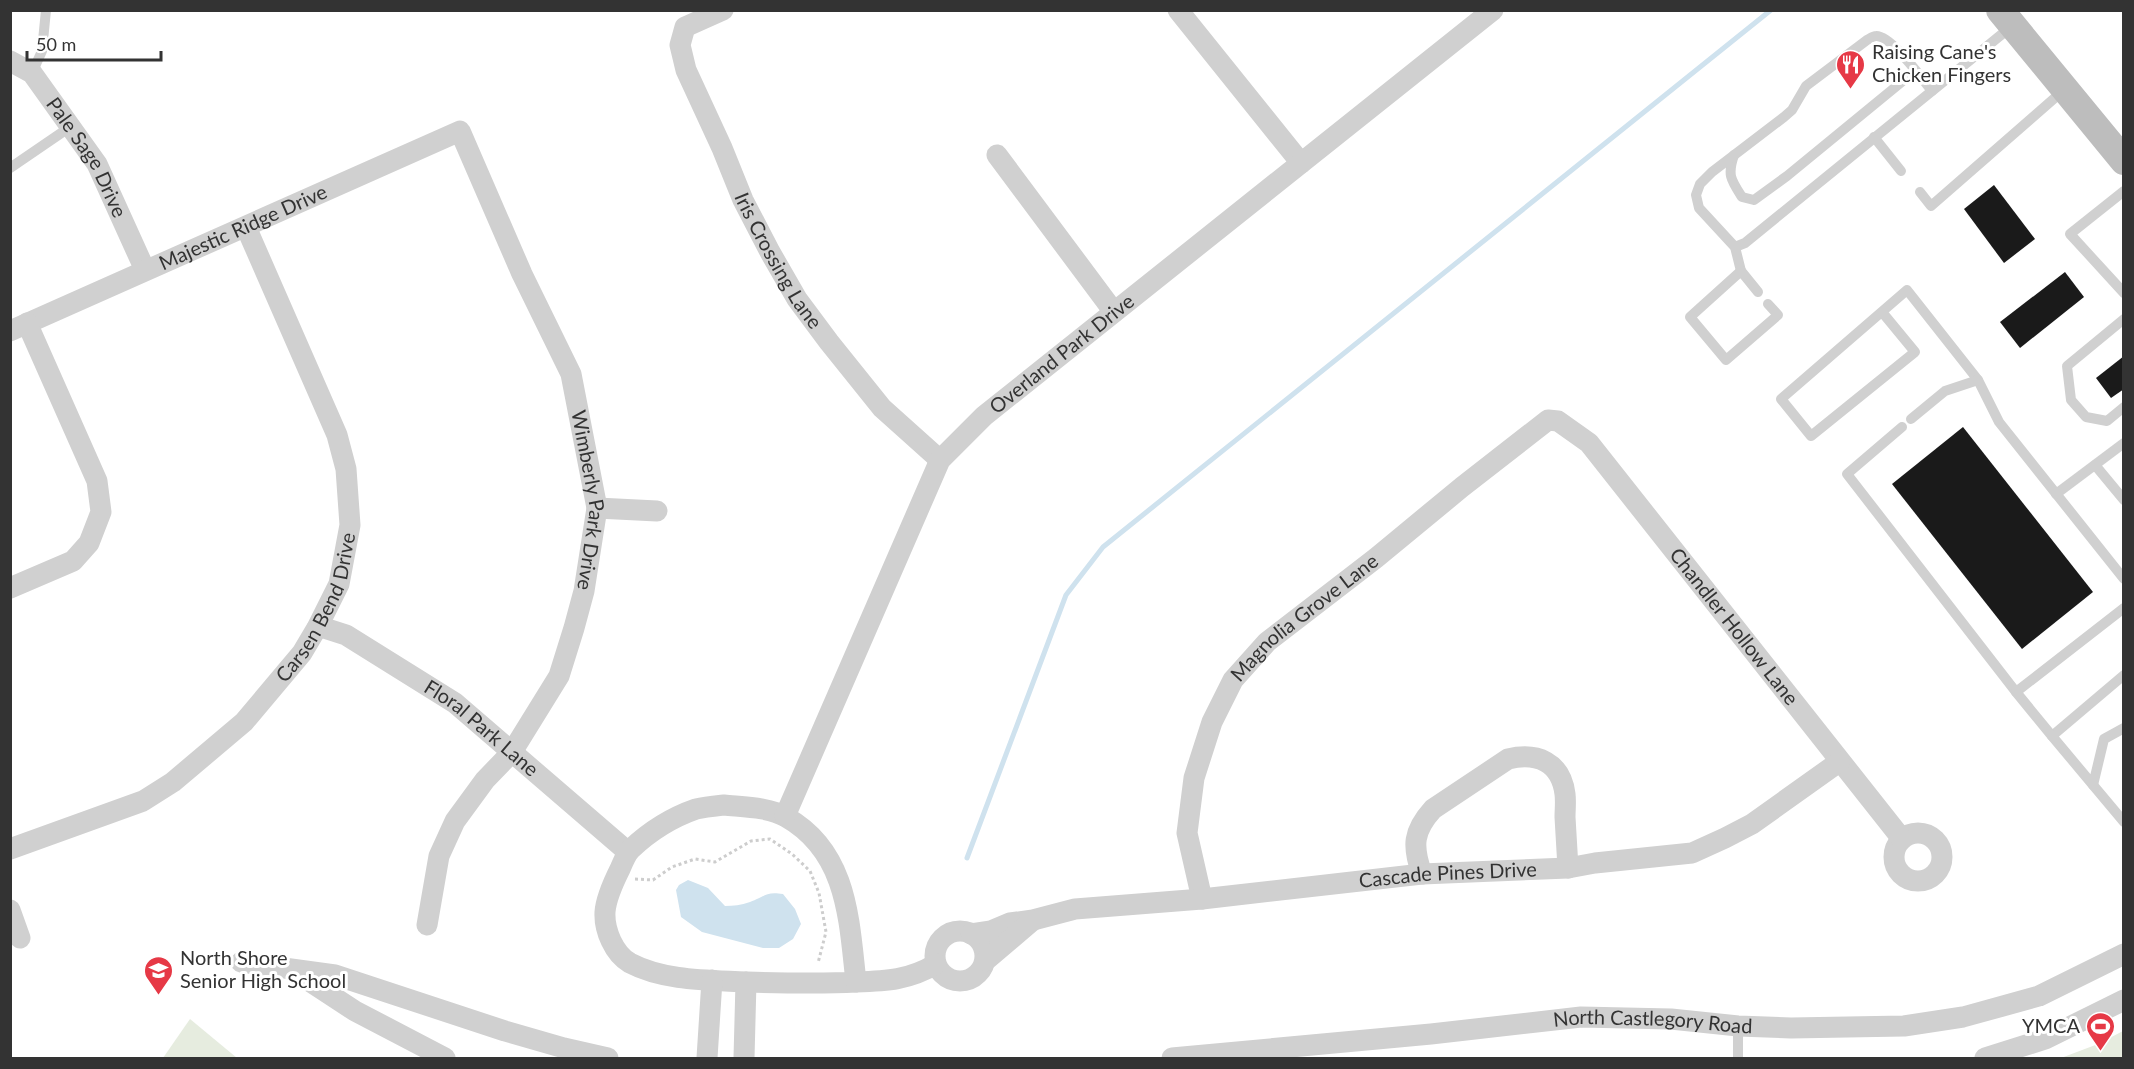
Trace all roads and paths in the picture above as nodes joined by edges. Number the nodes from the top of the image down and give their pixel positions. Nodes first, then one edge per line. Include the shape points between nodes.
1 (46, 10) edge
2 (723, 10) edge
3 (1178, 10) edge
4 (1486, 13) edge
5 (2006, 18) edge
6 (10, 61) edge
7 (1915, 71) junction
8 (32, 73) junction
9 (2065, 89) junction
10 (1932, 91) junction
11 (70, 127) junction
12 (460, 132) joint
13 (1874, 137) junction
14 (997, 155) dead end
15 (1734, 155) junction
16 (2124, 161) edge
17 (1301, 163) junction
18 (10, 168) edge
19 (1901, 171) dead end
20 (2124, 191) edge
21 (1920, 192) dead end
22 (246, 227) junction
23 (1735, 247) junction
24 (145, 270) junction
25 (1741, 271) junction
26 (1758, 292) dead end
27 (2124, 293) edge
28 (1767, 304) dead end
29 (1114, 312) junction
30 (1882, 312) junction
31 (2124, 319) edge
32 (19, 327) edge
33 (1978, 380) junction
34 (2124, 407) edge
35 (1911, 419) dead end
36 (1558, 421) joint
37 (1902, 427) dead end
38 (2124, 443) edge
39 (940, 460) junction
40 (2096, 465) junction
41 (2056, 495) junction
42 (2124, 500) edge
43 (597, 508) junction
44 (657, 511) dead end
45 (2124, 579) edge
46 (10, 588) edge
47 (2124, 608) edge
48 (318, 626) junction
49 (2124, 675) edge
50 (2016, 692) junction
51 (2124, 728) edge
52 (2052, 736) junction
53 (512, 752) junction
54 (1839, 762) junction
55 (2093, 784) junction
56 (785, 816) junction
57 (2124, 822) edge
58 (1902, 839) dead end
59 (10, 849) edge
60 (628, 852) junction
61 (1568, 868) junction
62 (1422, 874) junction
63 (615, 878) junction
64 (1202, 898) junction
65 (10, 910) edge
66 (1033, 920) junction
67 (427, 925) dead end
68 (970, 934) junction
69 (20, 938) dead end
70 (2124, 954) edge
71 (985, 961) junction
72 (241, 962) dead end
73 (936, 964) junction
74 (291, 970) junction
75 (712, 980) junction
76 (746, 981) junction
77 (856, 982) junction
78 (814, 984) junction
79 (2124, 1000) edge
80 (1738, 1026) junction
81 (445, 1059) edge
82 (608, 1059) edge
83 (707, 1059) edge
84 (744, 1059) edge
85 (1172, 1059) edge
86 (1738, 1059) edge
87 (1985, 1059) edge

1 - 8 lane via 42,51
2 - 39 street, Iris Crossing Lane via 685,27 680,45 686,70 743,200 797,299 829,342 882,408
3 - 17 street
4 - 17 street, Overland Park Drive
5 - 9 main road
5 - 10 lane
6 - 8 street, Pale Sage Drive
7 - 10 lane
7 - 15 lane via 1893,45 1875,36 1806,86 1792,110
7 - 15 lane via 1754,200 1742,197 1730,178
8 - 11 street, Pale Sage Drive
9 - 16 main road
9 - 21 lane via 1931,206
10 - 13 lane
11 - 18 lane
11 - 24 street, Pale Sage Drive via 97,164
12 - 22 street, Majestic Ridge Drive
12 - 43 street, Wimberly Park Drive via 571,374
13 - 19 lane
13 - 23 lane
14 - 29 street
15 - 23 lane via 1700,184 1696,195 1699,208
17 - 29 street, Overland Park Drive
20 - 27 lane via 2070,234
22 - 24 street, Majestic Ridge Drive
22 - 48 street, Carsen Bend Drive via 338,435 346,469 350,525 339,584
23 - 25 lane
24 - 32 street, Majestic Ridge Drive
25 - 26 lane
25 - 28 lane via 1690,317 1726,360 1778,315
29 - 39 street, Overland Park Drive via 984,416
30 - 30 lane via 1781,399 1811,436 1914,352
30 - 33 lane via 1908,290
31 - 34 lane via 2067,366 2071,400 2086,417 2107,421
32 - 46 street via 97,481 101,512 89,543 73,561
33 - 35 lane via 1945,391
33 - 41 lane via 1999,422
36 - 54 street, Chandler Hollow Lane via 1589,444
36 - 64 street, Magnolia Grove Lane via 1548,420 1535,429 1314,604 1267,642 1233,680 1212,722 1194,778 1187,833
37 - 50 lane via 1847,474
38 - 40 lane
39 - 56 street, Overland Park Drive
40 - 41 lane
40 - 42 lane
41 - 45 lane
43 - 44 street
43 - 53 street, Wimberly Park Drive via 584,591 559,675
47 - 50 lane
48 - 53 street, Floral Park Lane via 346,635 456,703
48 - 59 street, Carsen Bend Drive via 302,653 244,722 173,782 144,801
49 - 52 lane
50 - 52 lane
51 - 55 lane via 2104,739
52 - 55 lane
53 - 60 street, Floral Park Lane
53 - 67 street, Wimberly Park Drive via 455,821 439,856
54 - 58 street, Chandler Hollow Lane
54 - 61 street, Cascade Pines Drive via 1752,824 1692,853
55 - 57 lane
56 - 60 street via 723,805 698,809 658,828
56 - 77 street via 822,848 839,876 849,914
60 - 63 street
61 - 62 street, Cascade Pines Drive
61 - 62 street via 1562,781 1547,762 1522,755 1508,759 1424,819 1415,846
62 - 64 street, Cascade Pines Drive
63 - 75 street via 605,912 615,950 628,962 643,968
63 - 78 path via 653,880 672,867 695,859 715,862 751,841 770,839 810,872 819,893 825,932
64 - 66 street, Cascade Pines Drive via 1075,909
65 - 69 street
66 - 68 street, Cascade Pines Drive
66 - 71 street, Cascade Pines Drive
68 - 71 street via 983,946
68 - 73 street via 962,931 944,937 935,952
70 - 80 street, North Castlegory Road via 2039,996 1963,1017 1904,1026
71 - 73 street via 976,976 964,981 947,978
72 - 74 street
73 - 77 street via 920,974 895,980
74 - 81 street via 355,1011
74 - 82 street via 335,975 505,1031
75 - 76 street
75 - 83 street
76 - 78 street
76 - 84 street
77 - 78 street
79 - 87 street via 2045,1039
80 - 85 street, North Castlegory Road via 1671,1019 1581,1017
80 - 86 lane

